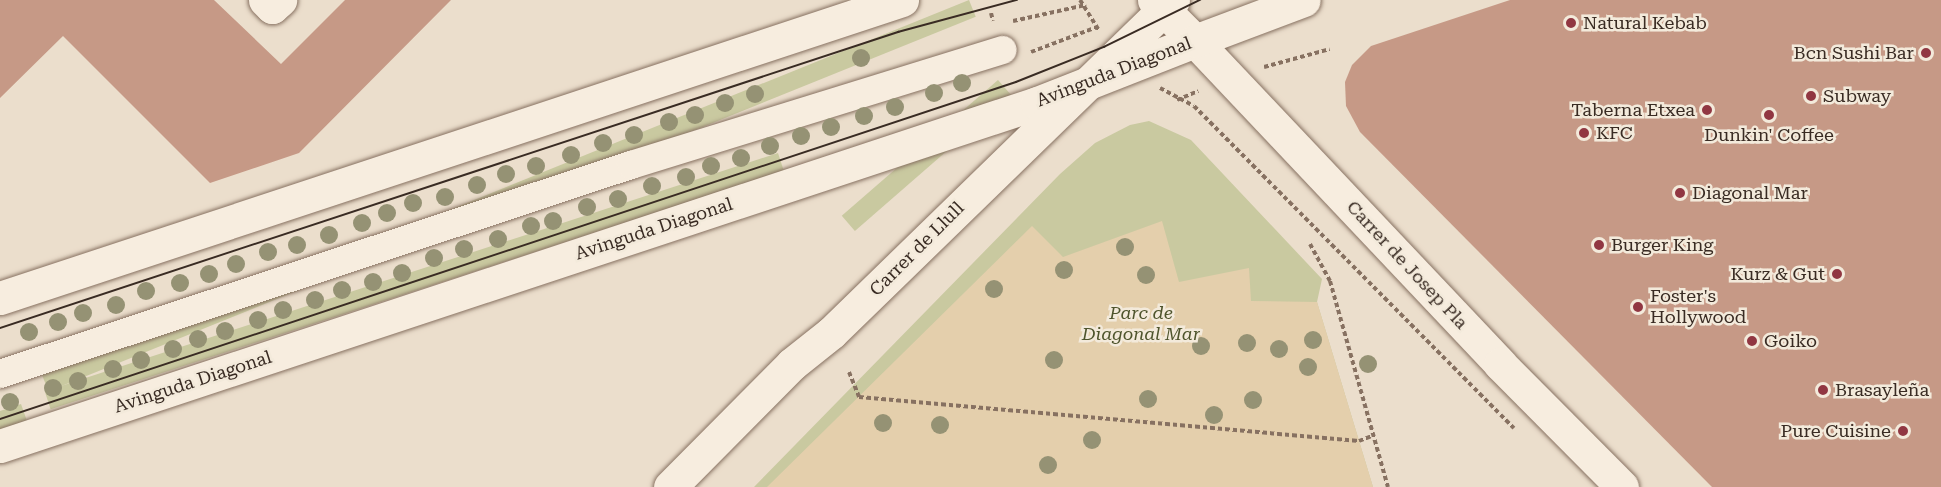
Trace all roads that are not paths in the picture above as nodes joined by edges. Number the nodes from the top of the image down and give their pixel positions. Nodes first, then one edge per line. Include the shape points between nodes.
1 (902, 0) edge
2 (1304, 0) edge
3 (1164, 3) edge
4 (1195, 41) junction
5 (1003, 50) dead end
6 (1088, 83) junction
7 (0, 298) edge
8 (0, 374) edge
9 (0, 446) edge
10 (670, 487) edge
11 (1622, 487) edge

1 - 7 street
2 - 4 street, Avinguda Diagonal
3 - 4 street, Carrer de Josep Pla
3 - 6 street, Carrer de Llull
4 - 6 street, Avinguda Diagonal
4 - 11 street, Carrer de Josep Pla via 1500,364
5 - 8 street via 631,165
6 - 9 street, Avinguda Diagonal
6 - 10 street, Carrer de Llull via 831,333 792,364

